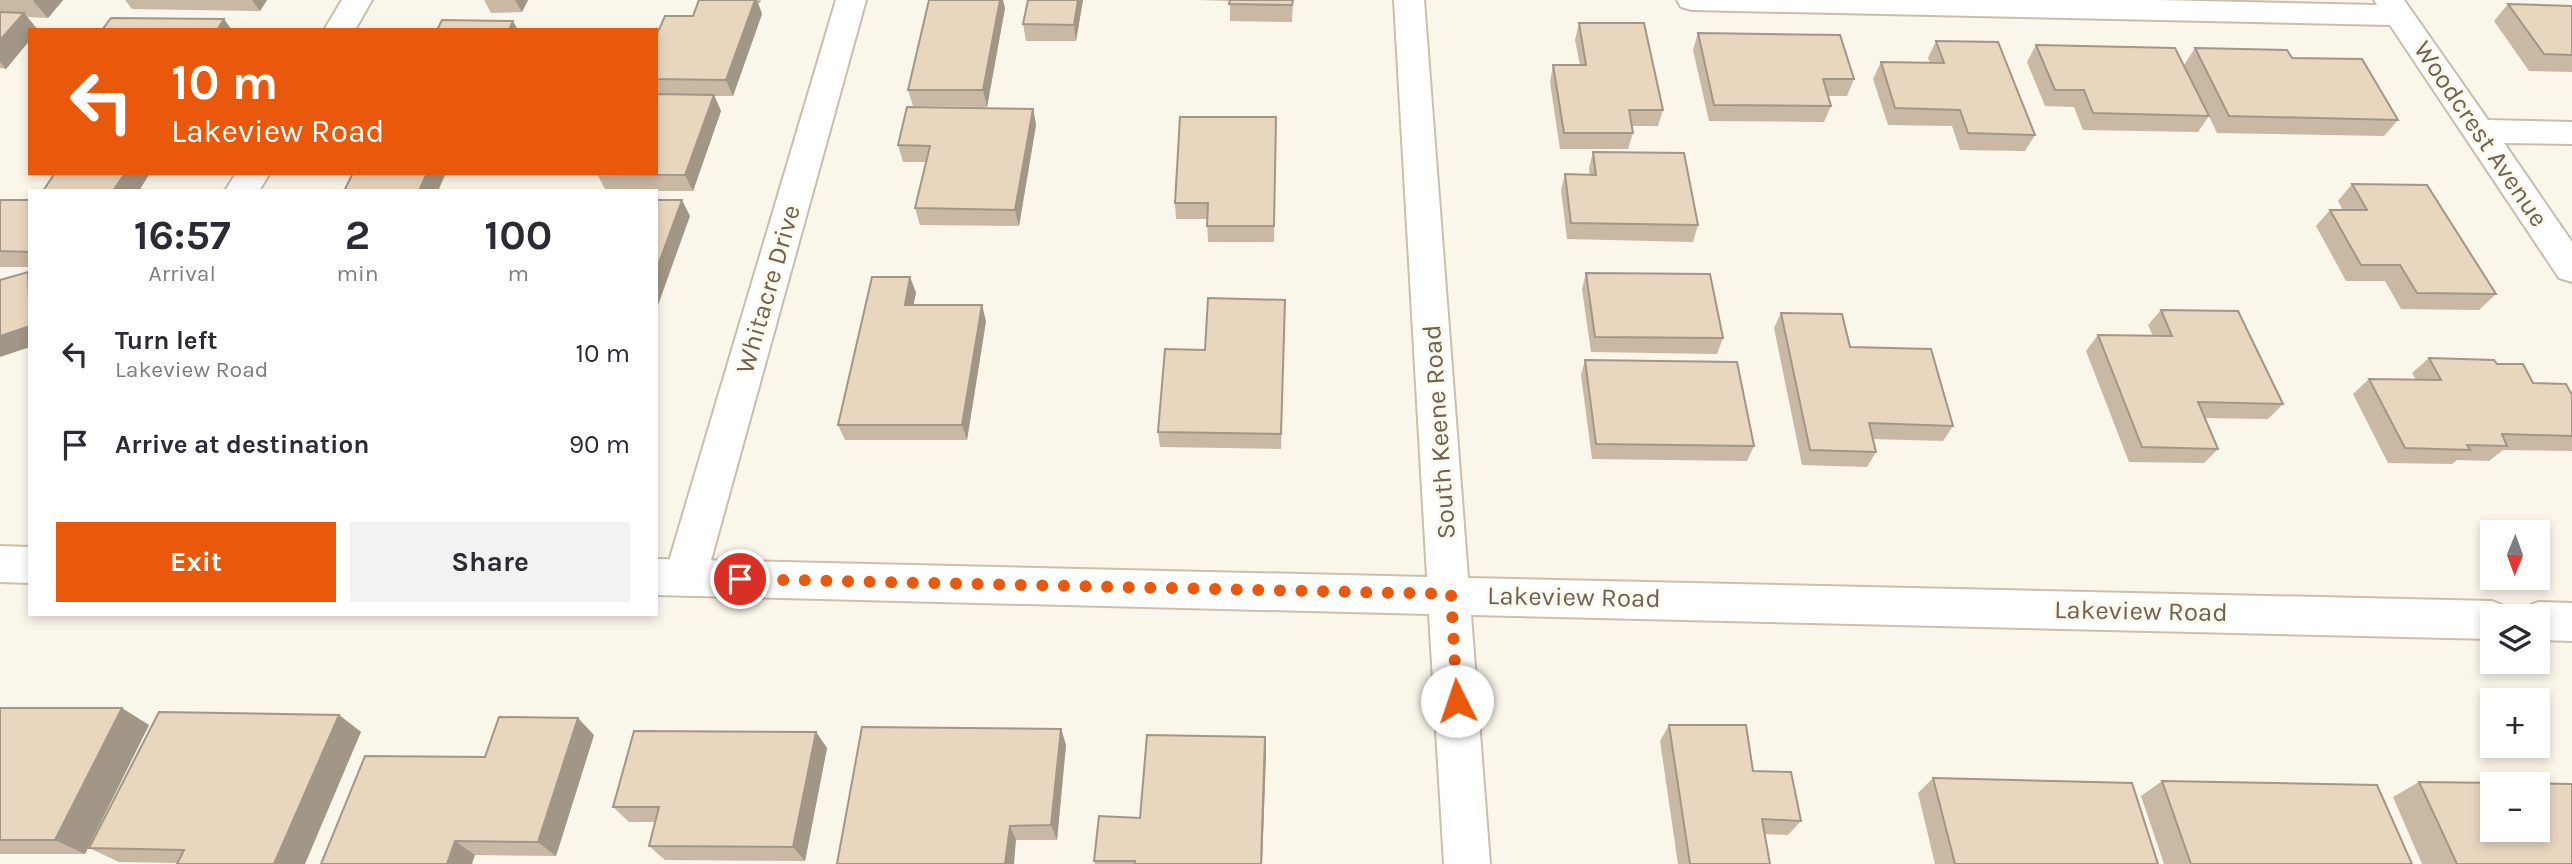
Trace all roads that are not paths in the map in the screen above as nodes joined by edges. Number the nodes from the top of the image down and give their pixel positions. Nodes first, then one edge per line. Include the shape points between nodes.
1 (357, 0) edge
2 (851, 0) edge
3 (1409, 0) edge
4 (1692, 0) edge
5 (2395, 8) edge
6 (340, 28) edge
7 (2479, 131) junction
8 (2572, 133) edge
9 (2572, 269) edge
10 (671, 577) edge
11 (1451, 594) junction
12 (2480, 620) edge
13 (2550, 621) edge
14 (2572, 622) edge
15 (1467, 864) edge

1 - 6 street
2 - 10 street, Whitacre Drive
3 - 11 street, South Keene Road
4 - 5 street
5 - 7 street, Woodcrest Avenue
7 - 8 street
7 - 9 street, Woodcrest Avenue
10 - 11 street, Lakeview Road
11 - 12 street, Lakeview Road
11 - 15 street, South Keene Road
13 - 14 street

